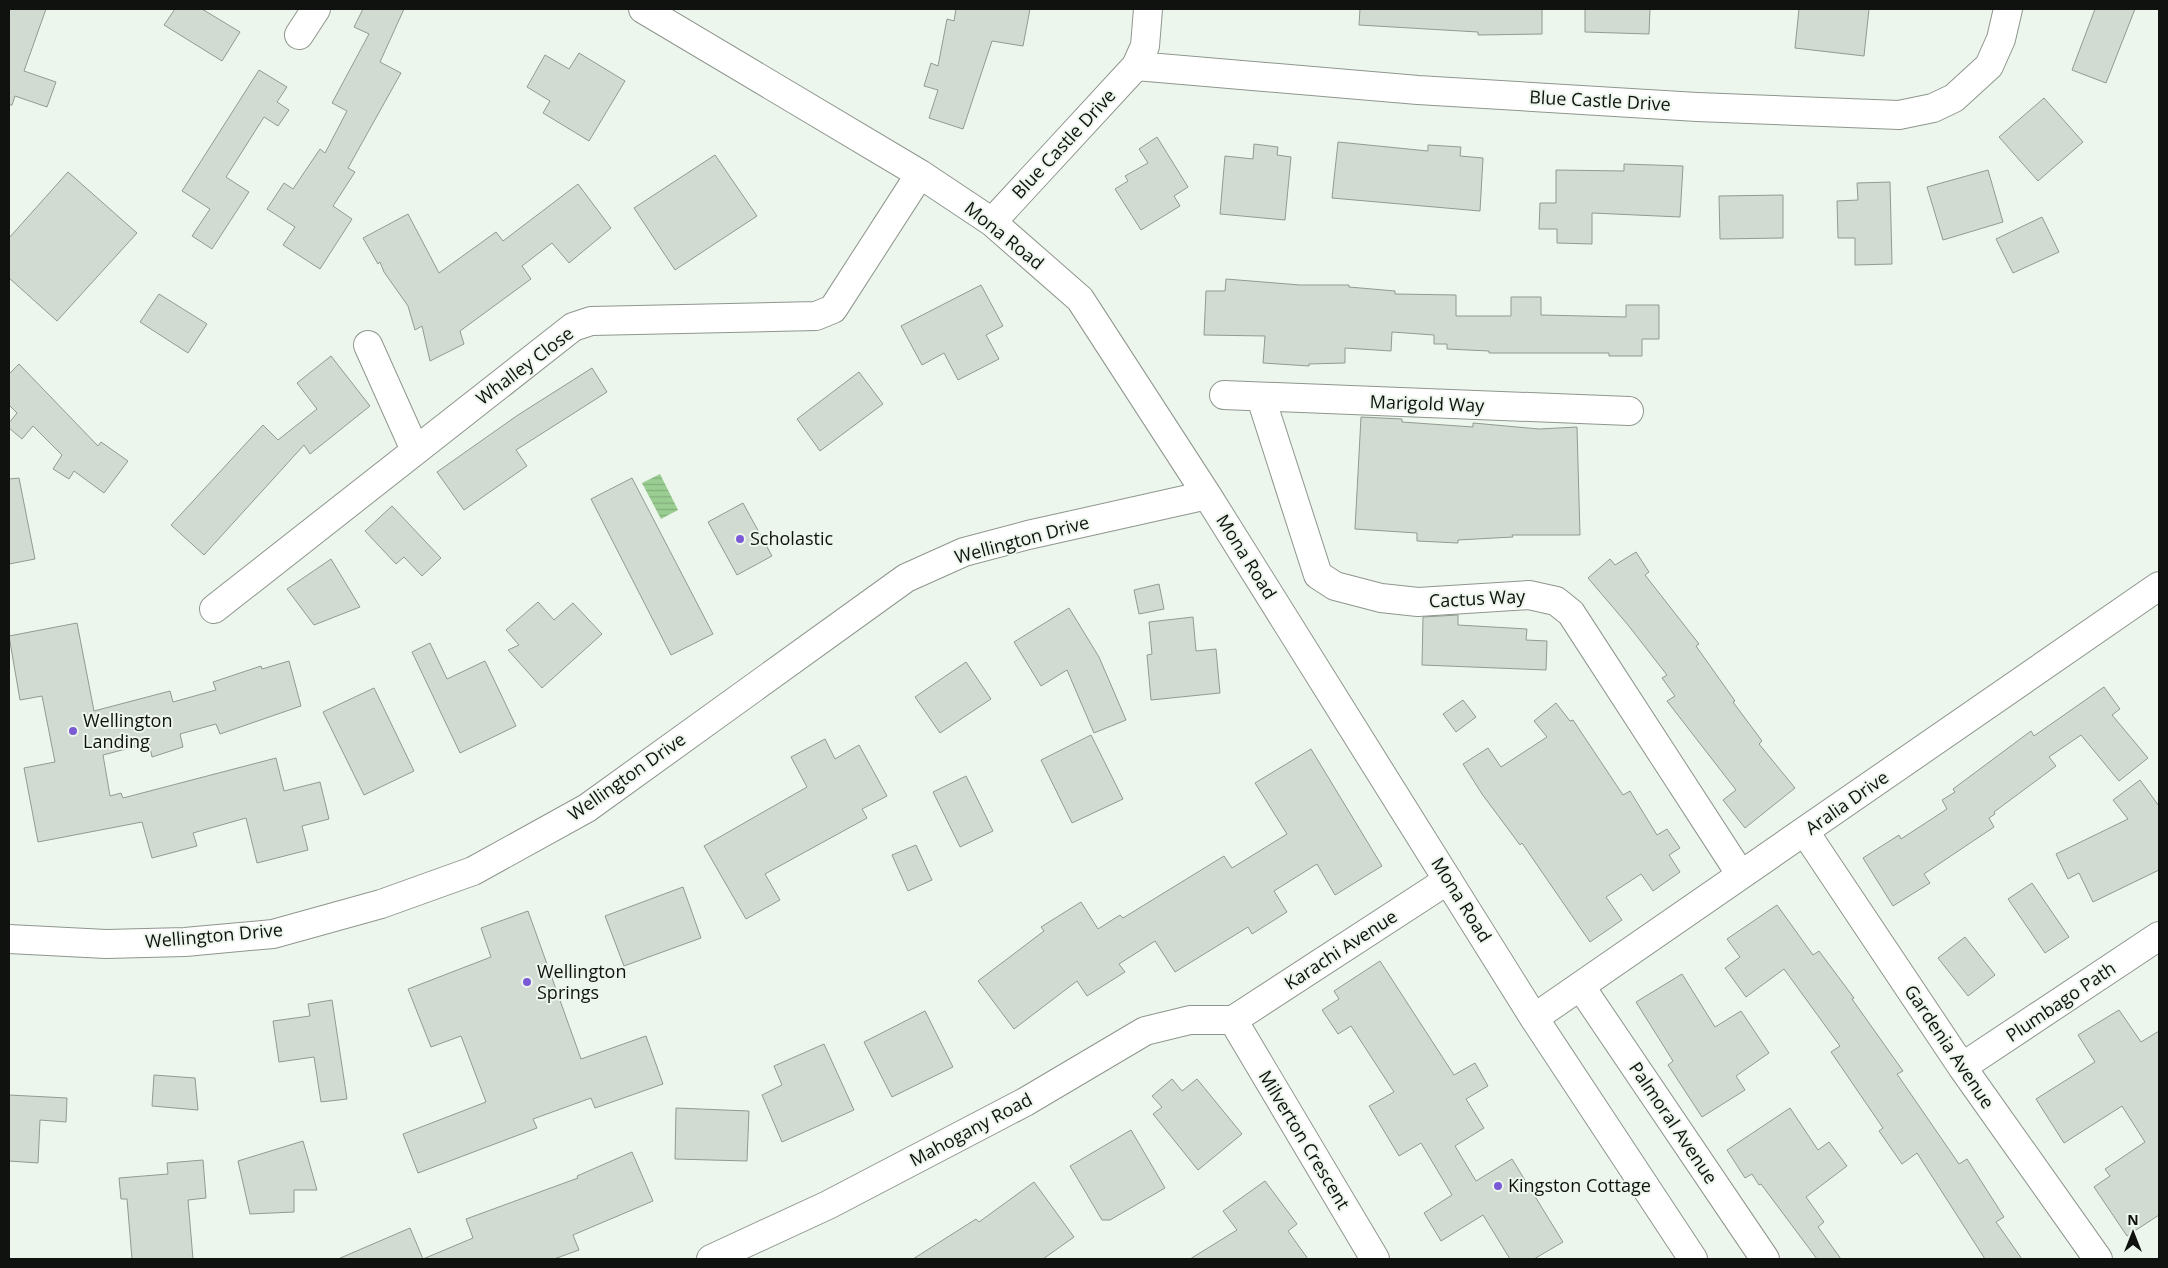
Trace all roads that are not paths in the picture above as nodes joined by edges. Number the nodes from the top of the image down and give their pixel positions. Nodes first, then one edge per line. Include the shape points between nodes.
1 (316, 9) edge
2 (643, 9) edge
3 (1148, 9) edge
4 (2008, 9) edge
5 (300, 35) dead end
6 (1136, 66) junction
7 (920, 174) junction
8 (992, 222) junction
9 (368, 345) dead end
10 (1224, 394) dead end
11 (1261, 398) junction
12 (1629, 411) dead end
13 (415, 450) junction
14 (1207, 495) junction
15 (2159, 586) edge
16 (214, 609) dead end
17 (1805, 832) junction
18 (1741, 875) junction
19 (1448, 880) junction
20 (2159, 936) edge
21 (9, 938) edge
22 (1580, 987) junction
23 (1534, 1018) junction
24 (1234, 1020) junction
25 (1962, 1067) junction
26 (711, 1259) edge
27 (1375, 1259) edge
28 (1693, 1259) edge
29 (1765, 1259) edge
30 (2098, 1259) edge

1 - 5 street
2 - 7 street, Mona Road
3 - 6 street, Blue Castle Drive via 1145,46
4 - 6 street, Blue Castle Drive via 2001,40 1989,66 1954,98 1933,108 1899,115 1418,90
6 - 8 street, Blue Castle Drive
7 - 8 street, Mona Road
7 - 13 street, Whalley Close via 833,309 816,316 591,320 573,327
8 - 14 street, Mona Road via 1080,299
9 - 13 street
10 - 11 street, Marigold Way
11 - 12 street, Marigold Way
11 - 18 street, Cactus Way via 1318,575 1334,586 1381,598 1418,602 1529,595 1556,601 1571,613
13 - 16 street, Whalley Close
14 - 19 street, Mona Road
14 - 21 street, Wellington Drive via 964,552 906,578 587,808 473,871 381,904 273,934 185,942 106,944
15 - 17 street, Aralia Drive
17 - 18 street, Aralia Drive
17 - 25 street, Gardenia Avenue
18 - 22 street, Aralia Drive
19 - 23 street, Mona Road
19 - 24 street, Karachi Avenue
20 - 25 street, Plumbago Path
22 - 23 street, Aralia Drive
22 - 29 street, Palmoral Avenue
23 - 28 street, Mona Road
24 - 26 street, Mahogany Road via 1190,1020 1145,1031 1025,1102 828,1205
24 - 27 street, Milverton Crescent
25 - 30 street, Gardenia Avenue

